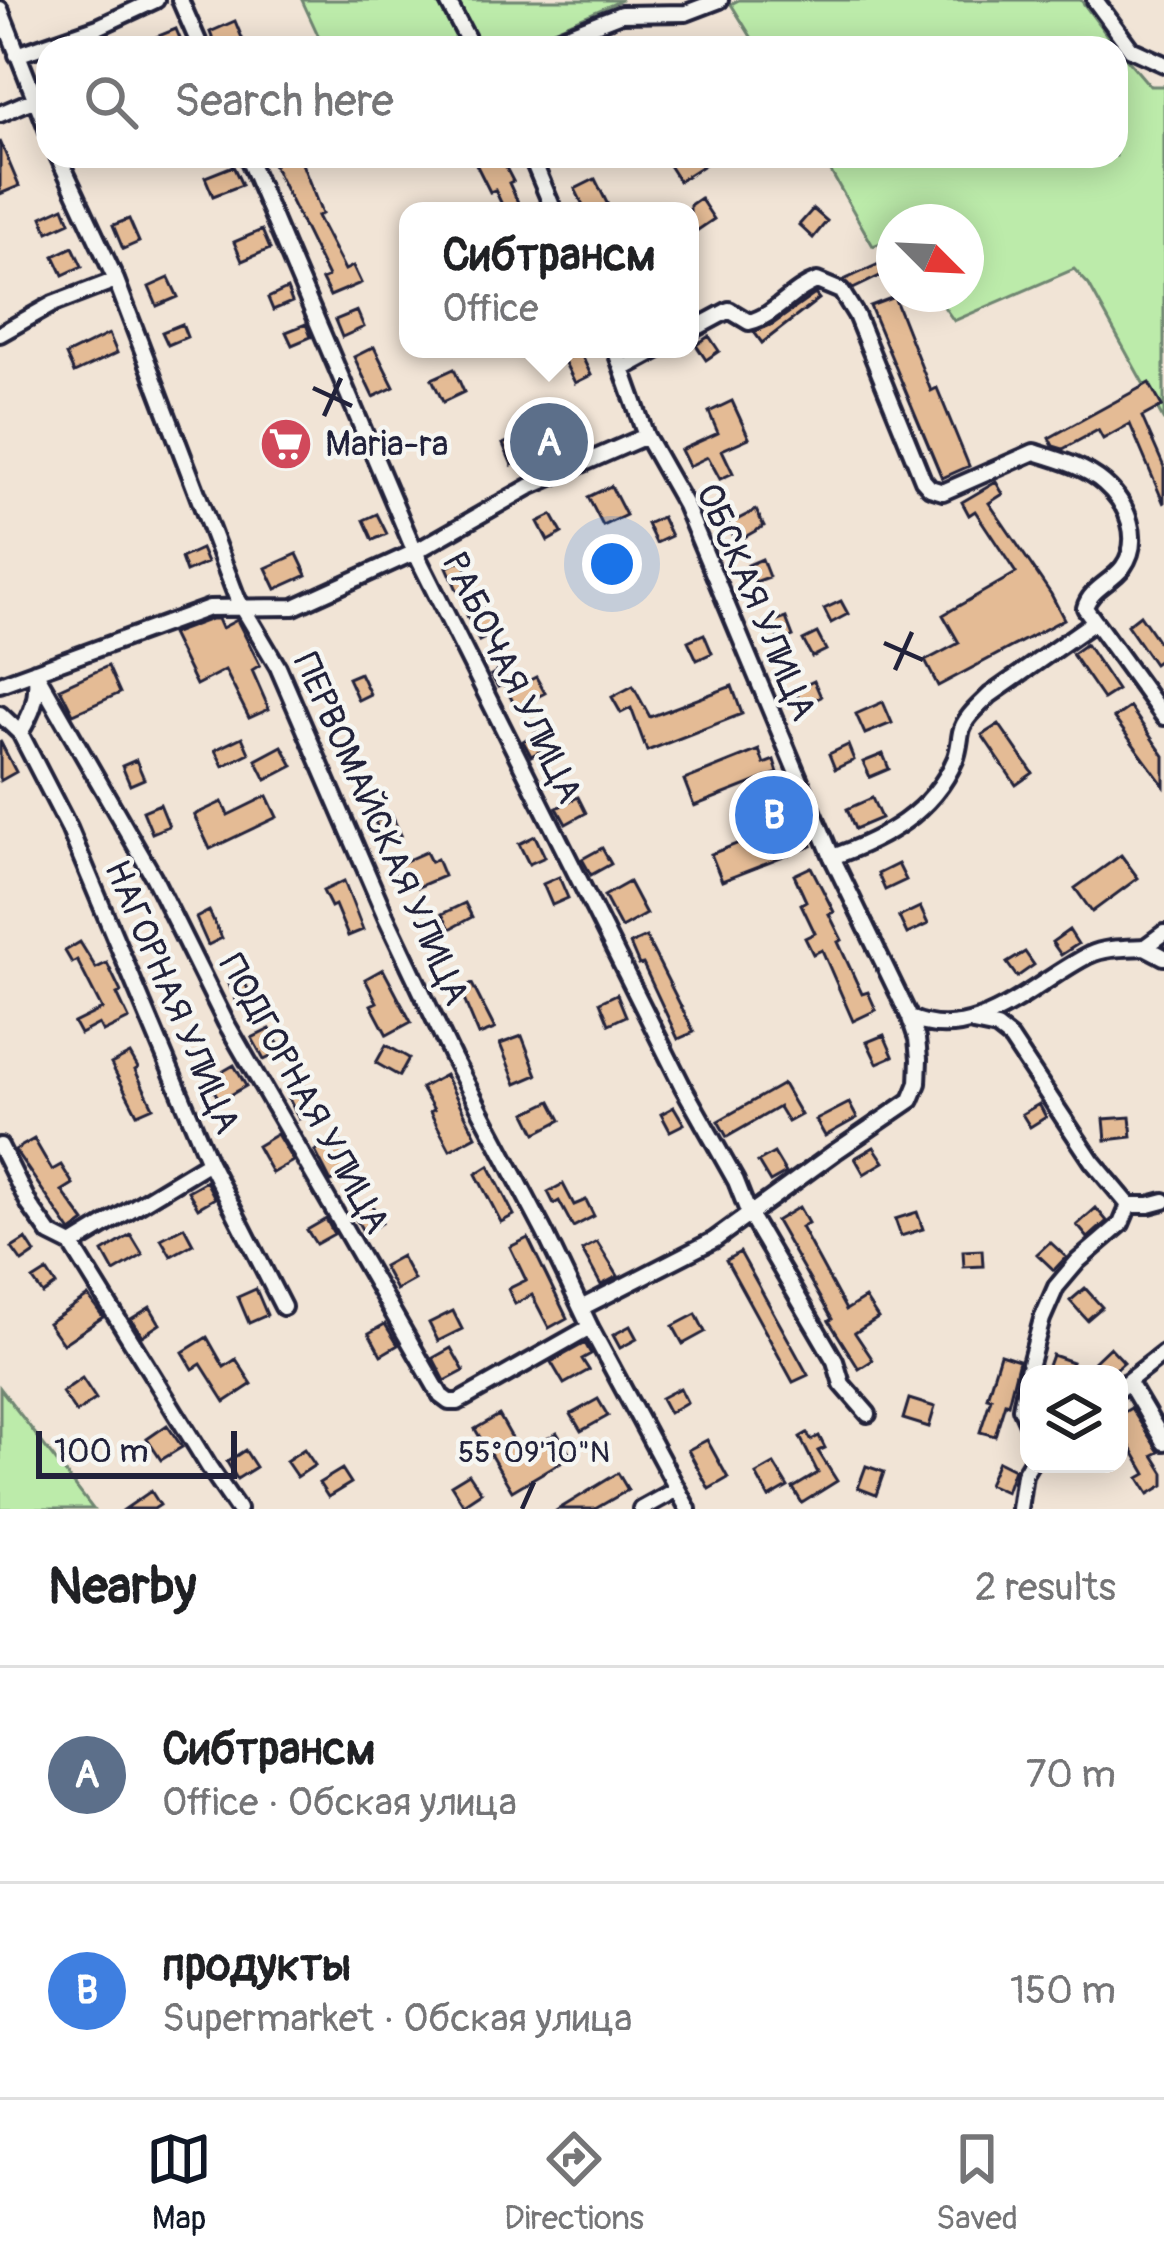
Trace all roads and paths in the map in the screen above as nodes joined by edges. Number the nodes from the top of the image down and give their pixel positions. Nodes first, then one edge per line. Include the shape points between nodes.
1 (157, 0) edge
2 (180, 0) edge
3 (447, 0) edge
4 (720, 0) edge
5 (1095, 0) edge
6 (0, 8) edge
7 (70, 36) edge
8 (196, 36) edge
9 (467, 36) edge
10 (565, 36) edge
11 (1121, 36) edge
12 (1128, 45) edge
13 (36, 48) edge
14 (17, 55) junction
15 (1164, 64) edge
16 (35, 99) joint
17 (0, 114) edge
18 (64, 168) edge
19 (252, 168) edge
20 (536, 168) edge
21 (550, 202) edge
22 (116, 280) junction
23 (699, 326) edge
24 (0, 334) edge
25 (620, 358) edge
26 (642, 358) edge
27 (624, 368) junction
28 (646, 436) junction
29 (416, 552) junction
30 (241, 606) junction
31 (1094, 622) junction
32 (35, 671) junction
33 (0, 684) edge
34 (0, 714) edge
35 (1164, 717) edge
36 (20, 733) junction
37 (832, 857) junction
38 (1164, 933) edge
39 (1145, 947) junction
40 (1164, 957) edge
41 (910, 1018) junction
42 (973, 1023) junction
43 (0, 1146) edge
44 (209, 1162) junction
45 (1164, 1201) edge
46 (1129, 1205) junction
47 (749, 1214) junction
48 (72, 1245) junction
49 (283, 1307) dead end
50 (581, 1308) junction
51 (590, 1328) junction
52 (1164, 1353) edge
53 (1030, 1365) edge
54 (1128, 1382) edge
55 (1128, 1391) edge
56 (868, 1414) dead end
57 (1164, 1442) edge
58 (1025, 1473) edge
59 (677, 1489) junction
60 (238, 1509) edge
61 (641, 1509) edge
62 (688, 1509) edge
63 (1019, 1509) edge

1 - 7 street
2 - 8 street
3 - 9 street
4 - 10 street via 686,13 621,14
5 - 11 street
6 - 14 street
12 - 15 street
13 - 14 street
14 - 16 street
16 - 17 street
18 - 22 street, ПЕРВОМАЙСКАЯ УЛИЦА
19 - 29 street, РАБОЧАЯ УЛИЦА
20 - 21 street
22 - 24 street
22 - 30 street, ПЕРВОМАЙСКАЯ УЛИЦА
23 - 31 street via 729,310 759,320 817,281 841,291 856,315 930,488 943,491 1034,452 1106,484 1134,533 1120,570 1088,598
25 - 27 street, ОБСКАЯ УЛИЦА
26 - 27 street
27 - 28 street, ОБСКАЯ УЛИЦА
28 - 29 street via 529,487
28 - 37 street, ОБСКАЯ УЛИЦА via 685,505
29 - 30 street via 294,608
29 - 47 street, РАБОЧАЯ УЛИЦА
30 - 32 street via 209,608
30 - 50 street, ПЕРВОМАЙСКАЯ УЛИЦА via 278,667 386,917
31 - 35 street
31 - 37 street via 975,710 950,770 913,818
32 - 33 street
32 - 36 street via 38,694
32 - 51 street, ПОДГОРНАЯ УЛИЦА via 441,1396 458,1402
34 - 36 street, НАГОРНАЯ УЛИЦА
36 - 44 street, НАГОРНАЯ УЛИЦА via 69,828
37 - 41 street, ОБСКАЯ УЛИЦА
38 - 39 street
39 - 40 street
39 - 42 street via 1093,953
41 - 42 street
41 - 47 street, ОБСКАЯ УЛИЦА via 919,1060 911,1100
42 - 46 street via 1011,1039
43 - 48 street via 50,1234
44 - 48 street
44 - 49 street, НАГОРНАЯ УЛИЦА
45 - 46 street
46 - 53 street via 1121,1224 1056,1287
47 - 50 street
47 - 56 street, РАБОЧАЯ УЛИЦА via 842,1384
48 - 60 street
50 - 51 street, ПЕРВОМАЙСКАЯ УЛИЦА
51 - 59 street, ПЕРВОМАЙСКАЯ УЛИЦА
52 - 54 street
55 - 57 street
58 - 63 street
59 - 61 street
59 - 62 street, ПЕРВОМАЙСКАЯ УЛИЦА

